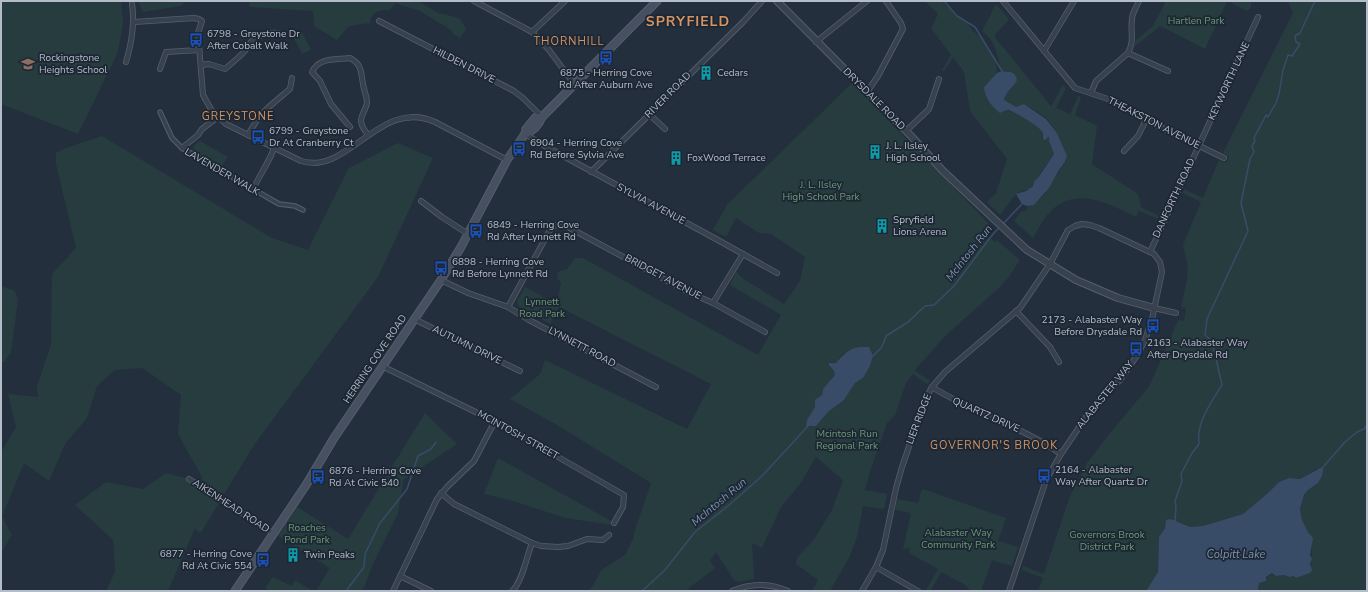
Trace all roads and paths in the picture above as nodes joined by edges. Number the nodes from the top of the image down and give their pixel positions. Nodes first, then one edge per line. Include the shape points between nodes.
1 (474, 1) edge
2 (565, 1) edge
3 (658, 1) edge
4 (762, 1) edge
5 (777, 1) edge
6 (867, 1) edge
7 (886, 1) edge
8 (1003, 1) edge
9 (1074, 1) edge
10 (1140, 1) edge
11 (132, 4) dead end
12 (1258, 17) dead end
13 (379, 21) dead end
14 (134, 22) junction
15 (532, 32) junction
16 (278, 33) dead end
17 (816, 42) junction
18 (199, 50) junction
19 (1044, 51) junction
20 (1128, 53) junction
21 (126, 62) dead end
22 (201, 65) junction
23 (160, 69) dead end
24 (1168, 70) dead end
25 (292, 78) dead end
26 (939, 79) dead end
27 (575, 85) junction
28 (868, 92) junction
29 (1091, 94) junction
30 (160, 112) dead end
31 (649, 114) junction
32 (218, 117) junction
33 (542, 117) junction
34 (1146, 120) junction
35 (350, 127) dead end
36 (665, 129) dead end
37 (906, 131) junction
38 (525, 134) junction
39 (248, 135) junction
40 (368, 135) junction
41 (1199, 146) junction
42 (182, 148) junction
43 (274, 148) junction
44 (1124, 151) dead end
45 (1224, 158) dead end
46 (507, 160) junction
47 (592, 172) junction
48 (254, 190) junction
49 (421, 201) dead end
50 (303, 210) dead end
51 (468, 234) junction
52 (1150, 252) junction
53 (743, 254) junction
54 (1050, 264) junction
55 (777, 273) dead end
56 (441, 280) junction
57 (713, 303) junction
58 (508, 307) junction
59 (1154, 308) junction
60 (1016, 311) junction
61 (1176, 314) dead end
62 (414, 319) junction
63 (765, 332) dead end
64 (1059, 362) dead end
65 (382, 366) junction
66 (520, 371) dead end
67 (656, 387) dead end
68 (932, 388) junction
69 (495, 422) junction
70 (1061, 454) junction
71 (189, 479) dead end
72 (441, 493) junction
73 (614, 523) dead end
74 (273, 533) junction
75 (609, 535) dead end
76 (532, 543) junction
77 (876, 567) junction
78 (400, 576) junction
79 (235, 591) edge
80 (393, 591) edge
81 (432, 591) edge
82 (512, 591) edge
83 (732, 591) edge
84 (788, 591) edge
85 (862, 591) edge
86 (918, 591) edge
87 (1009, 591) edge

1 - 15 street
2 - 15 street
3 - 27 main road, HERRING COVE ROAD
4 - 31 street, RIVER ROAD
5 - 17 street, DRYSDALE ROAD
6 - 17 street
7 - 28 street via 902,23 903,30
8 - 19 street, THEAKSTON AVENUE
9 - 19 street
10 - 20 street via 1132,18 1132,45
11 - 14 street
12 - 41 street, KEYWORTH LANE
13 - 33 street, HILDEN DRIVE via 514,91
14 - 18 street via 199,19 202,21 198,33
14 - 21 street
15 - 27 street
16 - 22 street via 254,40 246,51 225,69 209,64
17 - 28 street, DRYSDALE ROAD
18 - 22 street
18 - 23 street via 166,52
19 - 29 street, THEAKSTON AVENUE via 1074,88
20 - 24 street
20 - 29 street via 1096,81
22 - 32 street via 203,95
25 - 39 street via 290,89 266,109
26 - 37 street via 929,109
27 - 33 main road, HERRING COVE ROAD
28 - 37 street, DRYSDALE ROAD
29 - 34 street, THEAKSTON AVENUE via 1119,104
30 - 42 street, LAVENDER WALK via 172,138
31 - 36 street
31 - 47 street, RIVER ROAD
32 - 39 street
32 - 42 street
33 - 38 main road, HERRING COVE ROAD via 536,118 526,129
34 - 41 street, THEAKSTON AVENUE
34 - 44 street via 1138,136
35 - 40 street via 331,104 320,81 312,72 318,63 350,58 356,61 362,72 367,98 361,122
37 - 54 street, DRYSDALE ROAD via 1011,236 1027,250
38 - 46 main road, HERRING COVE ROAD
38 - 47 street, SYLVIA AVENUE
39 - 43 street
40 - 43 street via 333,158 318,163 301,161
40 - 46 street via 397,120 421,117
41 - 45 street, THEAKSTON AVENUE
41 - 52 street, DANFORTH ROAD
42 - 48 street, LAVENDER WALK
43 - 48 street via 256,181
46 - 51 main road, HERRING COVE ROAD
47 - 53 street, SYLVIA AVENUE
48 - 50 street, LAVENDER WALK via 279,204 296,206
49 - 51 street
51 - 56 main road, HERRING COVE ROAD
52 - 54 street, LIER RIDGE via 1094,226 1082,224 1068,230
52 - 59 street, ALABASTER WAY via 1159,259 1162,268
53 - 55 street, SYLVIA AVENUE
53 - 57 street
54 - 59 street, DRYSDALE ROAD via 1076,280 1118,298
54 - 60 street, LIER RIDGE
56 - 58 street, LYNNETT ROAD
56 - 62 main road, HERRING COVE ROAD
57 - 58 street, BRIDGET AVENUE via 560,224 550,230
57 - 63 street, BRIDGET AVENUE
58 - 67 street, LYNNETT ROAD
59 - 61 street, DRYSDALE ROAD
59 - 70 street, ALABASTER WAY via 1145,340 1129,368 1088,414
60 - 64 street via 1050,347
60 - 68 street, LIER RIDGE via 945,372
62 - 65 main road, HERRING COVE ROAD
62 - 66 street, AUTUMN DRIVE
65 - 69 street, MCINTOSH STREET
65 - 74 main road, HERRING COVE ROAD
68 - 70 street, QUARTZ DRIVE via 963,406 1018,428
68 - 77 street, LIER RIDGE via 925,400 902,467
69 - 72 street via 474,461
69 - 73 street, MCINTOSH STREET via 624,495 623,507
70 - 87 street, ALABASTER WAY via 1046,480
71 - 74 street, AIKENHEAD ROAD
72 - 76 street via 454,504
72 - 78 street
74 - 79 main road, HERRING COVE ROAD
75 - 76 street via 605,539 587,539 568,546 541,546
76 - 82 street via 518,582
77 - 85 street, LIER RIDGE
77 - 86 street
78 - 80 street
78 - 81 street
83 - 84 street via 758,584

